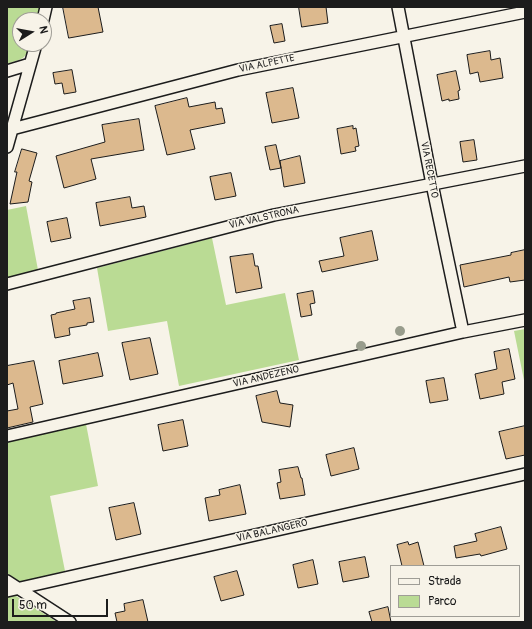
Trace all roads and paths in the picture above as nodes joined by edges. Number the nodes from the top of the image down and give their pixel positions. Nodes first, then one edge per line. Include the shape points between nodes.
1 (398, 7) edge
2 (525, 12) edge
3 (404, 36) junction
4 (34, 52) edge
5 (30, 64) junction
6 (7, 71) edge
7 (12, 129) junction
8 (7, 147) edge
9 (525, 166) edge
10 (432, 184) junction
11 (7, 284) edge
12 (525, 320) edge
13 (463, 332) junction
14 (7, 436) edge
15 (525, 474) edge
16 (7, 581) edge
17 (19, 588) junction
18 (7, 591) edge
19 (70, 622) edge

1 - 3 street, VIA RECETTO
2 - 3 street, VIA ALPETTE
3 - 7 street, VIA ALPETTE via 232,72
3 - 10 street, VIA RECETTO
4 - 5 street
5 - 6 street
5 - 7 street
7 - 8 street
9 - 10 street, VIA VALSTRONA
10 - 11 street, VIA VALSTRONA via 274,215
10 - 13 street, VIA RECETTO
12 - 13 street, VIA ANDEZENO
13 - 14 street, VIA ANDEZENO
15 - 17 street, VIA BALANGERO
16 - 17 street
17 - 18 street, VIA BALANGERO
17 - 19 street

